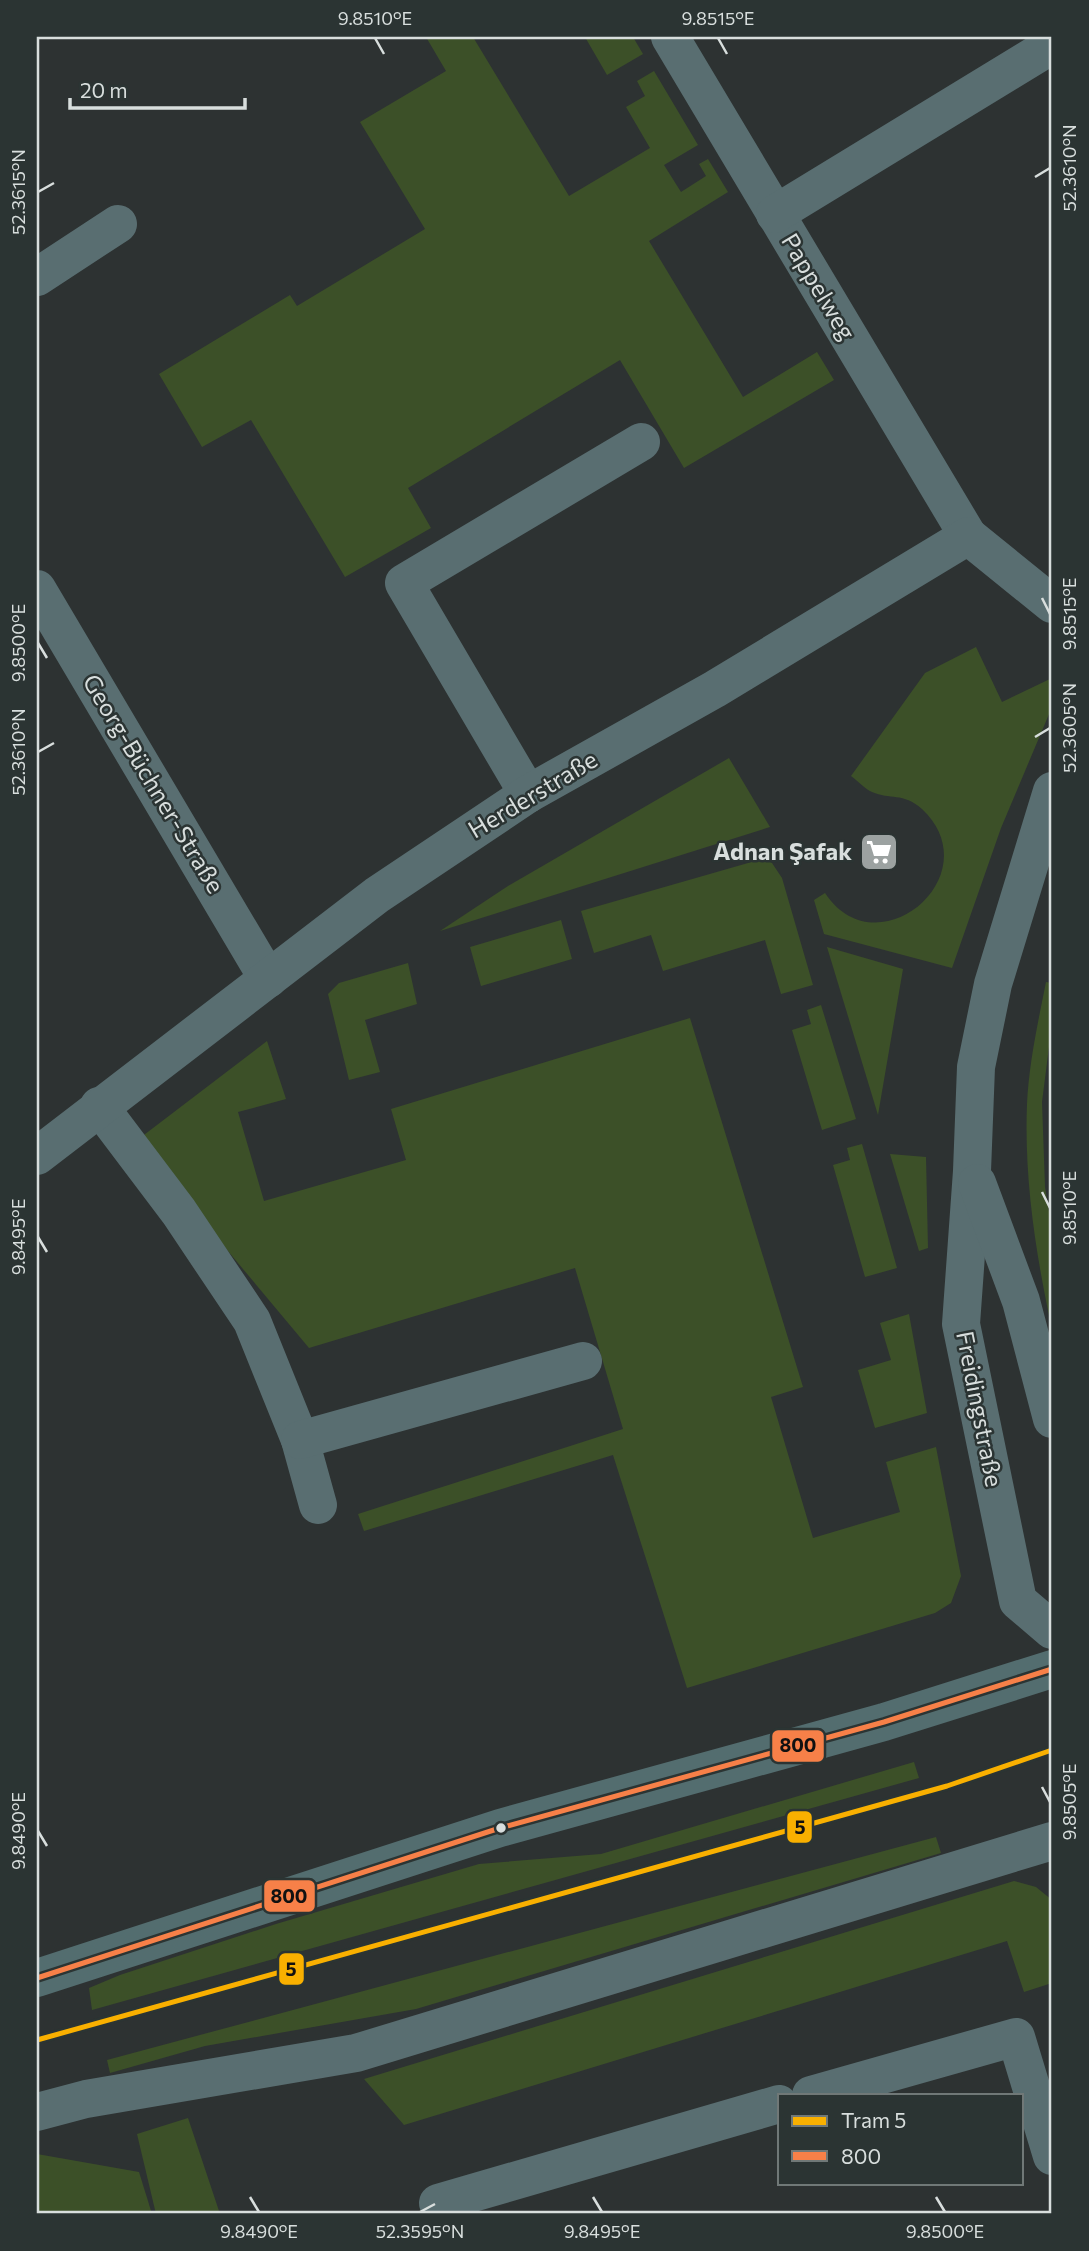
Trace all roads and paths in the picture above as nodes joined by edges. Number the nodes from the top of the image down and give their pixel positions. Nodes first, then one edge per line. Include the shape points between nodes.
1 (670, 37) edge
2 (1052, 45) edge
3 (775, 214) junction
4 (118, 224) dead end
5 (37, 278) edge
6 (641, 442) dead end
7 (968, 536) junction
8 (37, 590) edge
9 (1052, 604) edge
10 (1052, 791) edge
11 (528, 794) junction
12 (268, 979) junction
13 (99, 1106) junction
14 (37, 1156) edge
15 (972, 1171) junction
16 (583, 1361) dead end
17 (1052, 1419) edge
18 (300, 1440) junction
19 (318, 1505) dead end
20 (1052, 1630) edge
21 (1052, 1669) edge
22 (1052, 1841) edge
23 (37, 1978) edge
24 (815, 2094) edge
25 (778, 2104) edge
26 (37, 2112) edge
27 (1052, 2156) edge
28 (438, 2203) dead end

1 - 3 street, Pappelweg
2 - 3 street
3 - 7 street, Pappelweg
4 - 5 street
6 - 11 street via 404,583
7 - 9 street
7 - 11 street, Herderstraße via 715,689
8 - 12 street, Georg-Büchner-Straße
10 - 15 street, Freidingstraße via 988,1008 976,1067
11 - 12 street, Herderstraße via 377,895
12 - 13 street, Herderstraße
13 - 14 street, Herderstraße
13 - 18 street via 179,1212 252,1321
15 - 17 street, Freidingstraße via 1021,1301
15 - 20 street, Freidingstraße via 961,1324 1018,1601
16 - 18 street
18 - 19 street
21 - 23 main road via 884,1722 487,1832
22 - 26 street via 356,2053 86,2099
24 - 27 street via 1016,2037
25 - 28 street

